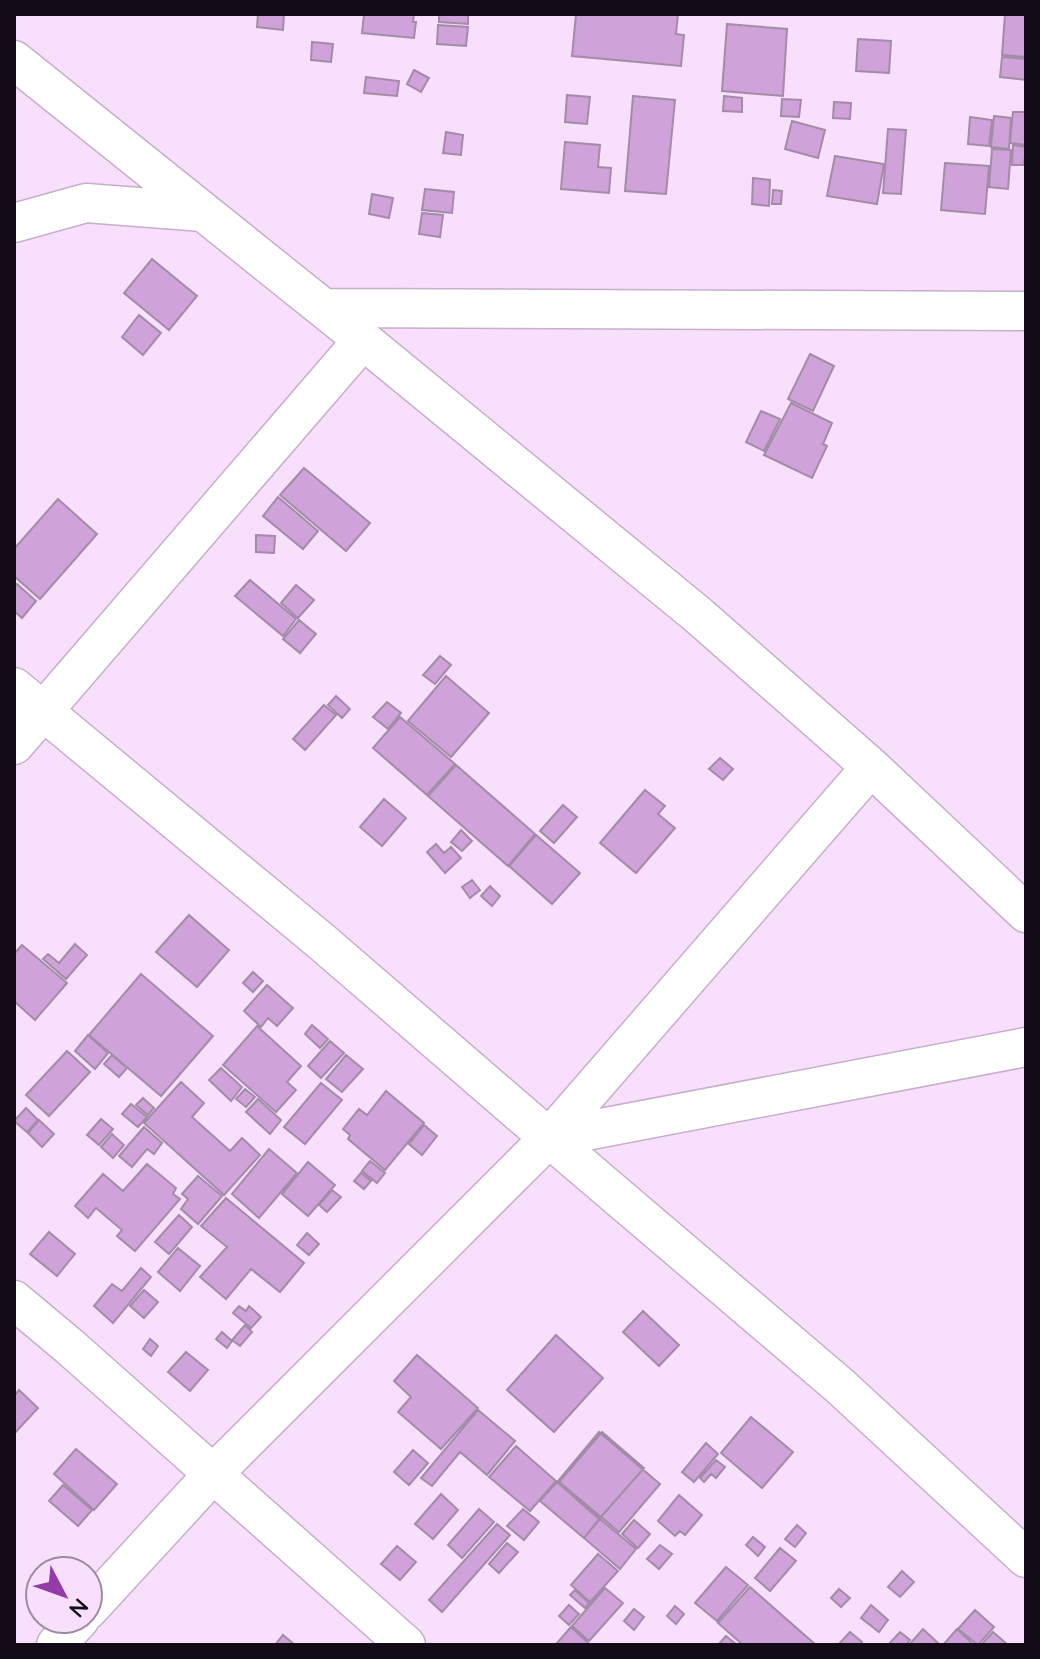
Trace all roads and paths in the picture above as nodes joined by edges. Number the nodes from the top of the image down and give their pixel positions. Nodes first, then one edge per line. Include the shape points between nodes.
1 (14, 60) edge
2 (203, 212) junction
3 (14, 223) edge
4 (324, 308) junction
5 (1026, 311) edge
6 (363, 340) junction
7 (14, 687) edge
8 (44, 711) junction
9 (14, 745) edge
10 (871, 767) junction
11 (1026, 913) edge
12 (1026, 1047) edge
13 (549, 1138) junction
14 (14, 1300) edge
15 (213, 1474) junction
16 (1026, 1558) edge
17 (104, 1593) edge
18 (406, 1645) edge

1 - 2 street
2 - 3 street via 86,203
2 - 4 street
4 - 5 street
4 - 6 street
6 - 8 street
6 - 10 street via 698,615
7 - 8 street
8 - 9 street
8 - 13 street
10 - 11 street
10 - 13 street
12 - 13 street
13 - 15 street
13 - 16 street via 840,1386
14 - 15 street
15 - 17 street
15 - 18 street

